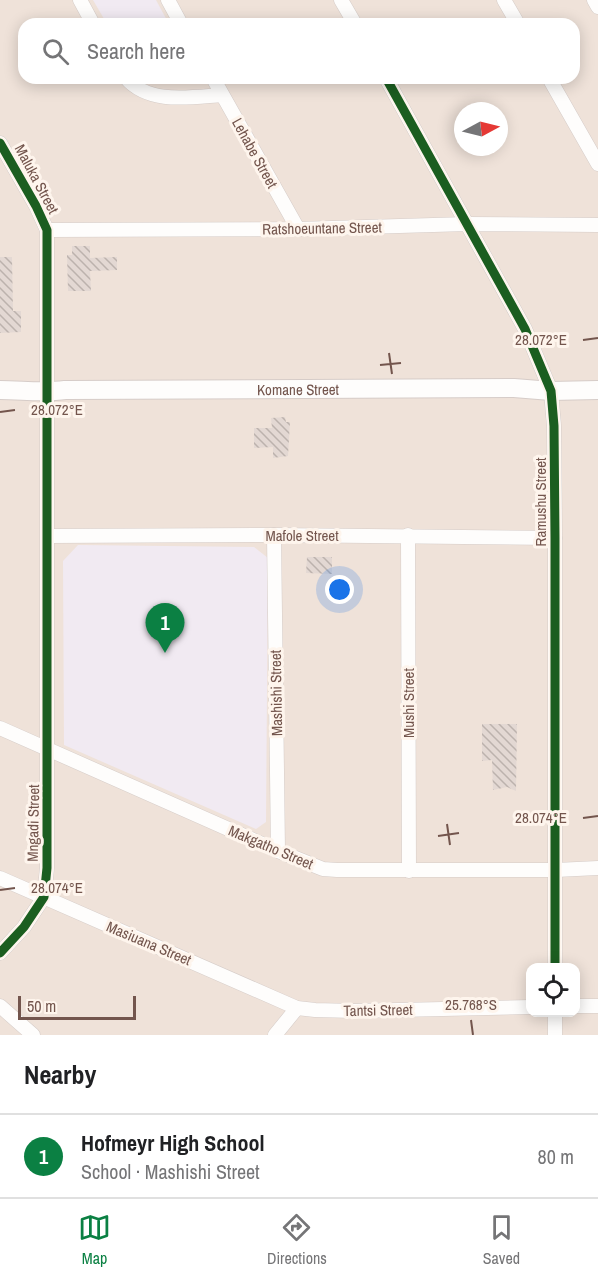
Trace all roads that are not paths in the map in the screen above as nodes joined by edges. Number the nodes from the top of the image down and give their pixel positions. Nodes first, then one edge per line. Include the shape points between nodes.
1 (80, 0) edge
2 (168, 0) edge
3 (341, 0) edge
4 (504, 0) edge
5 (594, 0) edge
6 (598, 7) edge
7 (90, 18) edge
8 (178, 18) edge
9 (352, 18) edge
10 (514, 18) edge
11 (132, 84) edge
12 (216, 84) edge
13 (389, 84) edge
14 (552, 84) edge
15 (222, 95) junction
16 (0, 143) edge
17 (598, 164) edge
18 (466, 224) junction
19 (598, 225) edge
20 (298, 229) junction
21 (47, 230) junction
22 (0, 390) edge
23 (598, 390) edge
24 (551, 391) junction
25 (47, 393) junction
26 (274, 535) junction
27 (408, 535) junction
28 (48, 536) junction
29 (555, 538) junction
30 (0, 728) edge
31 (49, 750) junction
32 (278, 850) junction
33 (598, 868) edge
34 (556, 870) junction
35 (409, 871) junction
36 (0, 878) edge
37 (44, 897) junction
38 (0, 954) edge
39 (555, 963) edge
40 (0, 1006) edge
41 (580, 1006) edge
42 (598, 1006) edge
43 (526, 1007) edge
44 (297, 1008) junction
45 (555, 1017) edge
46 (33, 1035) edge
47 (275, 1035) edge
48 (555, 1035) edge

1 - 7 street
2 - 8 street
3 - 9 street
4 - 10 street
5 - 6 street
11 - 15 street via 158,96
12 - 15 street, Lehabe Street
13 - 18 street, Ramushu Street
14 - 17 street
15 - 20 street, Lehabe Street
16 - 21 street, Maluka Street
18 - 19 street, Ratshoeuntane Street
18 - 20 street, Ratshoeuntane Street
18 - 24 street, Ramushu Street via 525,329
20 - 21 street, Ratshoeuntane Street
21 - 25 street, Mngadi Street
22 - 25 street, Komane Street
23 - 24 street, Komane Street
24 - 25 street, Komane Street via 514,388
24 - 29 street, Ramushu Street
25 - 28 street, Mngadi Street
26 - 27 street, Mafole Street
26 - 28 street, Mafole Street
26 - 32 street, Mashishi Street
27 - 29 street, Mafole Street
27 - 35 street, Mushi Street
28 - 31 street, Mngadi Street
29 - 34 street, Ramushu Street
30 - 31 street, Makgatho Street
31 - 32 street, Makgatho Street
31 - 37 street, Mngadi Street
32 - 35 street, Makgatho Street via 323,869
33 - 34 street, Makgatho Street
34 - 35 street, Makgatho Street
34 - 39 street, Ramushu Street
36 - 37 street, Masiuana Street
37 - 38 street, Mngadi Street
37 - 44 street, Masiuana Street
40 - 46 street
41 - 42 street
43 - 44 street, Tantsi Street via 354,1011
44 - 47 street
45 - 48 street

